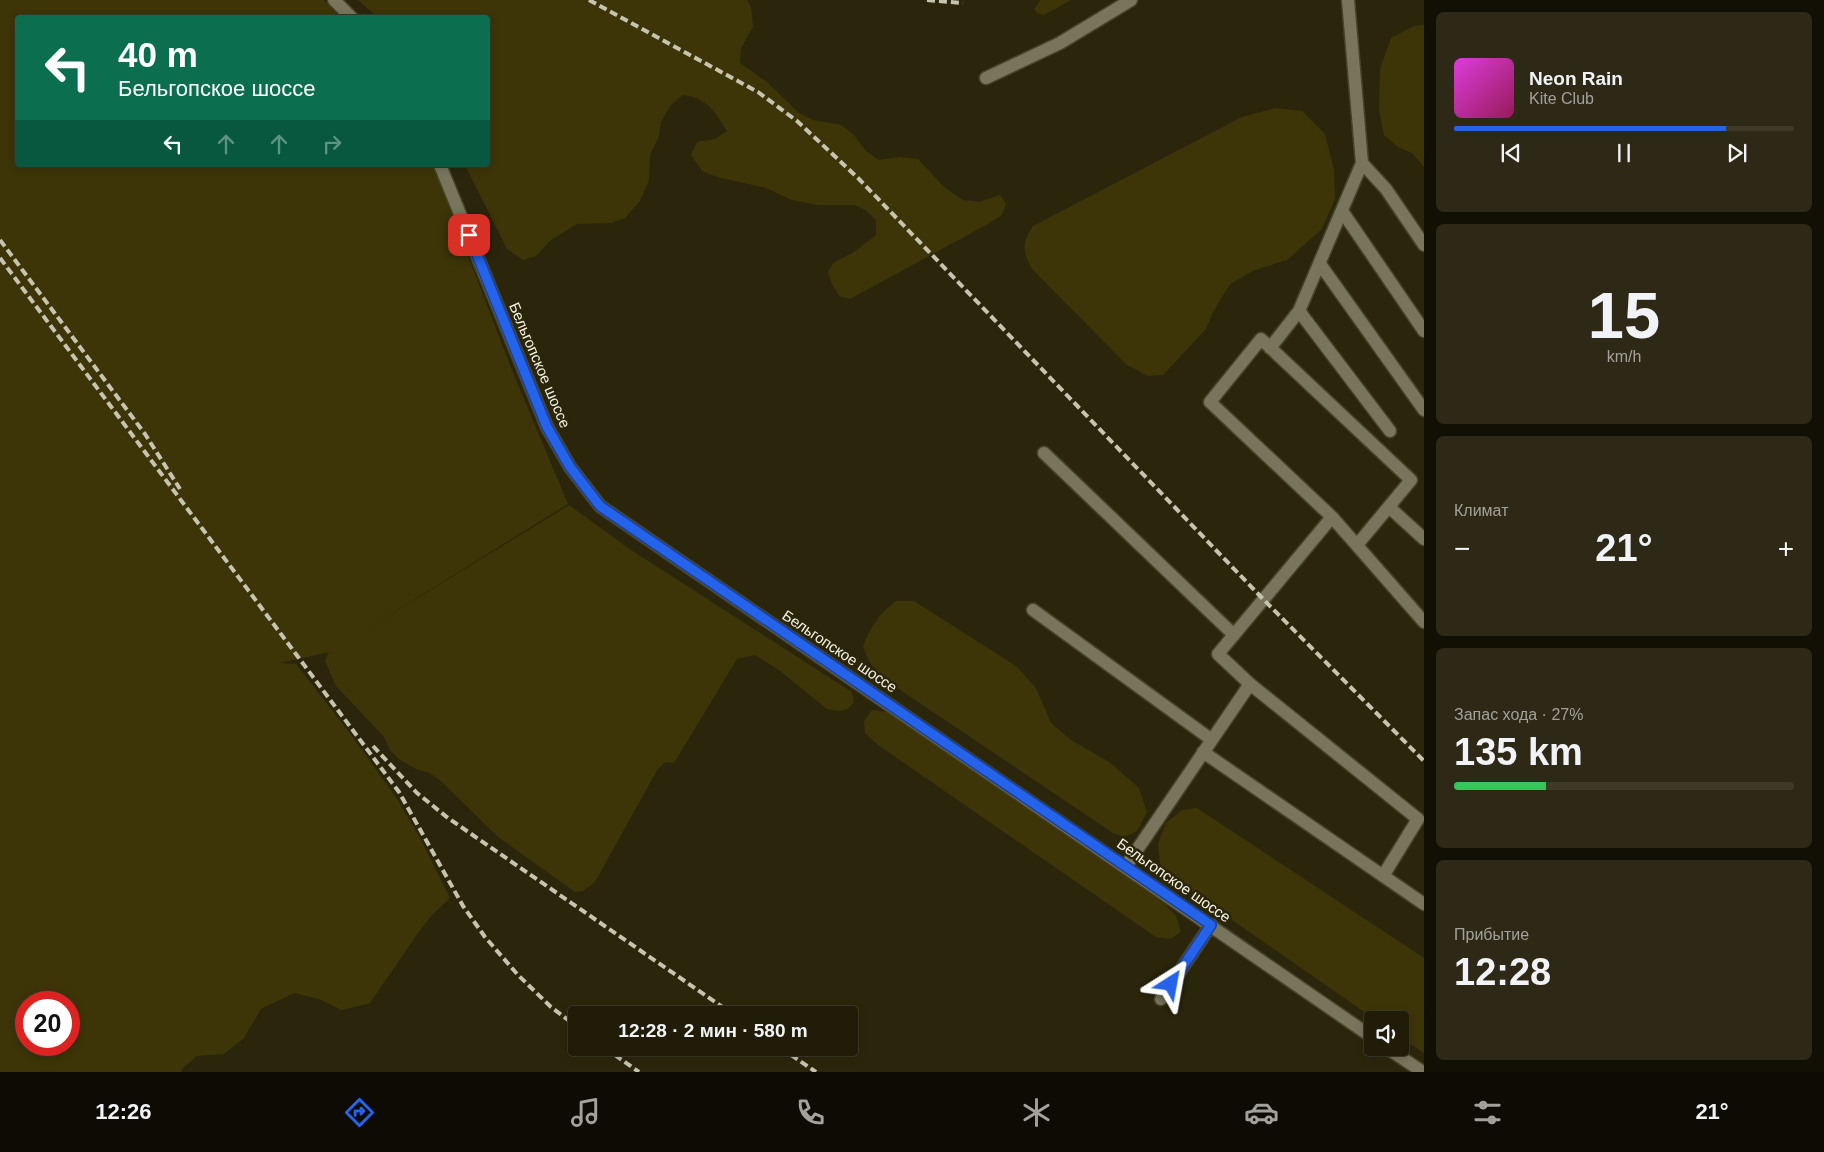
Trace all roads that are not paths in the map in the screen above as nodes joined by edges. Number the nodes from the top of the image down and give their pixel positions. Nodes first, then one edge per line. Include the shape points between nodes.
1 (334, 0) edge
2 (1131, 0) edge
3 (1348, 0) edge
4 (349, 15) edge
5 (986, 78) dead end
6 (1362, 163) junction
7 (441, 167) edge
8 (1342, 211) junction
9 (1424, 245) edge
10 (1320, 264) junction
11 (1299, 311) junction
12 (1424, 330) edge
13 (1270, 348) junction
14 (1424, 410) edge
15 (1390, 431) dead end
16 (1044, 454) dead end
17 (1389, 507) junction
18 (1332, 517) junction
19 (1424, 539) edge
20 (1357, 545) junction
21 (1033, 610) dead end
22 (1424, 622) edge
23 (1234, 635) junction
24 (1250, 684) junction
25 (1212, 740) junction
26 (1203, 752) junction
27 (1126, 866) junction
28 (1383, 876) junction
29 (1424, 904) edge
30 (1211, 925) junction
31 (1161, 999) dead end
32 (1364, 1031) edge
33 (1399, 1056) edge
34 (1423, 1072) edge

1 - 4 street
2 - 5 street via 1060,43
3 - 6 street
6 - 8 street
6 - 9 street via 1386,188
7 - 27 street, Бельгопское шоссе via 547,427 570,467 600,506
8 - 10 street
8 - 12 street
10 - 11 street
10 - 14 street
11 - 13 street
11 - 15 street
13 - 17 street via 1412,480
13 - 18 street via 1261,339 1210,402
16 - 23 street
17 - 19 street
17 - 20 street
18 - 20 street
18 - 23 street
20 - 22 street
21 - 25 street
23 - 24 street via 1218,654
24 - 25 street
24 - 28 street via 1418,819
25 - 26 street
26 - 27 street
26 - 28 street
27 - 30 street, Бельгопское шоссе
28 - 29 street
30 - 31 street
30 - 32 street, Бельгопское шоссе
33 - 34 street

